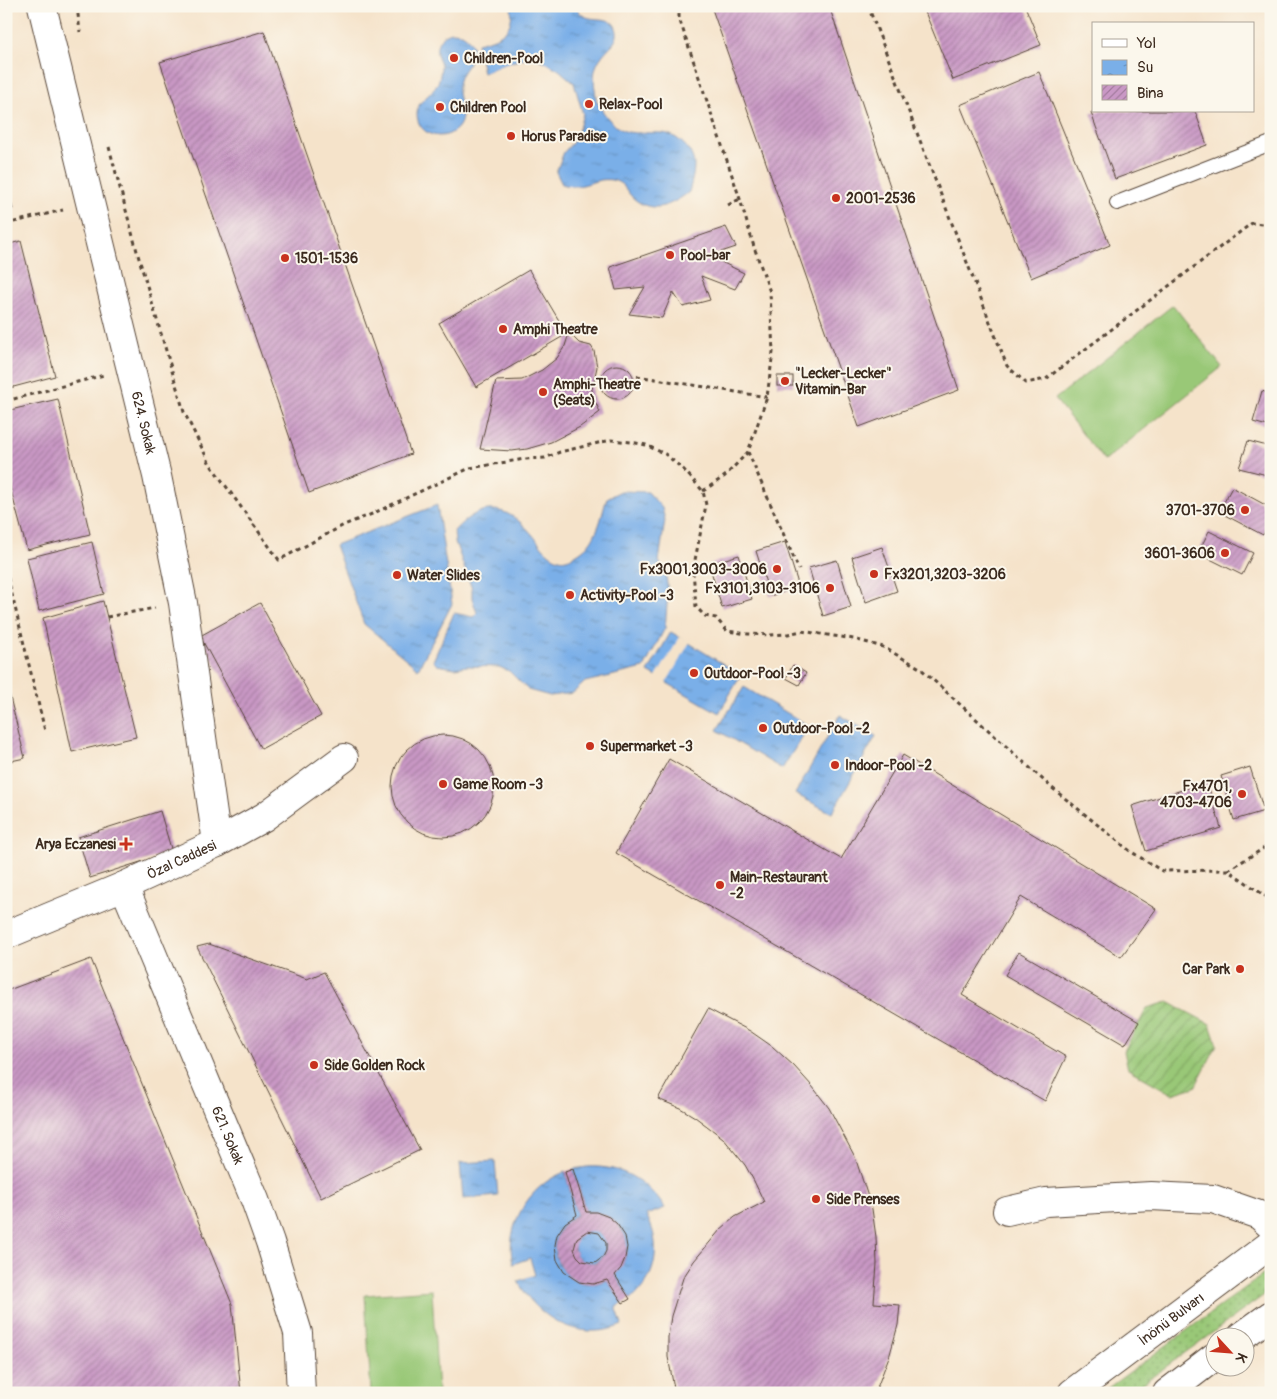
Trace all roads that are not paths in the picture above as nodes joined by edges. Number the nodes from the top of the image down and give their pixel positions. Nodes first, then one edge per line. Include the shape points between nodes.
1 (42, 6) edge
2 (1271, 143) edge
3 (1117, 204) dead end
4 (344, 758) dead end
5 (217, 843) junction
6 (124, 886) junction
7 (6, 935) edge
8 (1007, 1211) dead end
9 (1271, 1226) edge
10 (1271, 1244) edge
11 (1271, 1315) edge
12 (1254, 1327) edge
13 (1204, 1365) edge
14 (301, 1393) edge
15 (1072, 1393) edge
16 (1167, 1393) edge

1 - 5 street, 624. Sokak via 157,476 183,603
2 - 3 lane
4 - 5 street, Özal Caddesi via 264,818
5 - 6 street, Özal Caddesi
6 - 7 street, Özal Caddesi
6 - 14 street, 621. Sokak via 270,1242 298,1333
8 - 9 street via 1046,1202 1151,1196 1213,1199 1259,1215
10 - 15 street, İnönü Bulvarı
11 - 12 street
13 - 16 street

